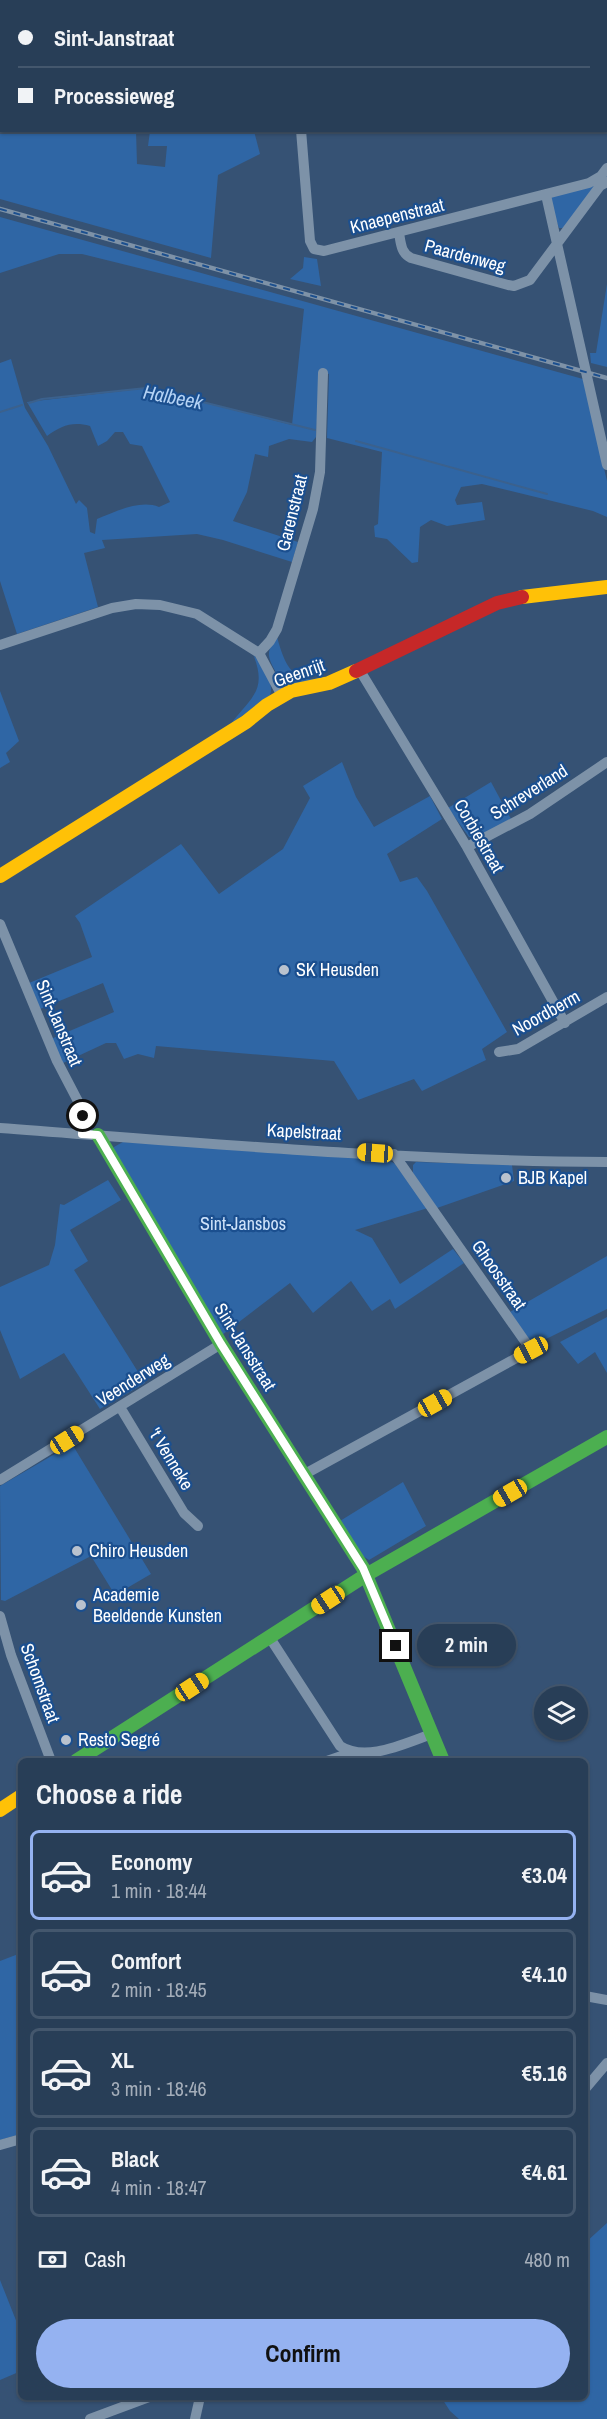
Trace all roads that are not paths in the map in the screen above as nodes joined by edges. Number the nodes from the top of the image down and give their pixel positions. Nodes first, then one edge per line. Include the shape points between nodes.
1 (301, 132) edge
2 (604, 178) edge
3 (546, 195) junction
4 (399, 233) junction
5 (557, 242) junction
6 (323, 373) dead end
7 (607, 465) edge
8 (607, 587) edge
9 (0, 645) edge
10 (259, 653) junction
11 (359, 669) junction
12 (282, 696) junction
13 (607, 762) edge
14 (467, 847) junction
15 (0, 876) edge
16 (0, 924) edge
17 (607, 997) edge
18 (565, 1023) junction
19 (499, 1052) dead end
20 (0, 1128) edge
21 (82, 1134) junction
22 (98, 1135) junction
23 (394, 1154) junction
24 (607, 1162) edge
25 (221, 1344) junction
26 (120, 1407) junction
27 (607, 1437) edge
28 (305, 1474) junction
29 (0, 1480) edge
30 (198, 1526) dead end
31 (366, 1575) junction
32 (0, 1616) edge
33 (270, 1638) junction
34 (4, 1643) edge
35 (432, 1734) junction
36 (350, 1753) junction
37 (50, 1758) edge
38 (81, 1758) edge
39 (336, 1758) edge
40 (442, 1758) edge
41 (18, 1798) edge
42 (0, 1810) edge
43 (588, 1997) edge
44 (607, 2000) edge
45 (607, 2063) edge
46 (588, 2085) edge
47 (18, 2140) edge
48 (0, 2145) edge
49 (141, 2400) edge
50 (199, 2400) edge
51 (90, 2419) edge
52 (195, 2419) edge

1 - 4 street, Knaepenstraat via 310,241 314,249 324,251
2 - 3 street, Knaepenstraat
2 - 5 street, Paardenweg
3 - 4 street, Knaepenstraat
3 - 5 street
4 - 5 street, Paardenweg via 402,250 411,258 514,286 530,280
5 - 7 street
6 - 10 street, Garenstraat via 320,472 313,509 277,629
8 - 11 street, Geenrijt via 560,589 498,603
9 - 10 street via 112,608 136,604 197,614
10 - 12 street
11 - 12 street, Geenrijt via 332,682
11 - 14 street, Corbiestraat
12 - 15 street, Geenrijt
13 - 14 street, Schreverland via 530,814
14 - 18 street, Corbiestraat
16 - 21 street, Sint-Janstraat via 81,1107
17 - 18 street, Noordberm
18 - 19 street, Noordberm via 518,1049
20 - 21 street, Kapelstraat
21 - 22 street, Kapelstraat
22 - 23 street, Kapelstraat
22 - 25 street, Sint-Jansstraat
23 - 24 street, Kapelstraat
23 - 28 street, Ghoosstraat via 531,1350
25 - 26 street, Veenderweg
25 - 28 street, Sint-Jansstraat
26 - 29 street, Veenderweg
26 - 30 street, 't Venneke via 184,1513
27 - 31 street
28 - 31 street, Sint-Jansstraat
31 - 33 street
31 - 35 street, Sint-Jansstraat
32 - 34 street, Schomstraat
33 - 36 street via 340,1746
33 - 38 street
34 - 37 street, Schomstraat
35 - 36 street via 378,1750
35 - 40 street, Sint-Jansstraat
36 - 39 street
41 - 42 street
43 - 44 street
45 - 46 street
47 - 48 street
49 - 51 street
50 - 52 street

